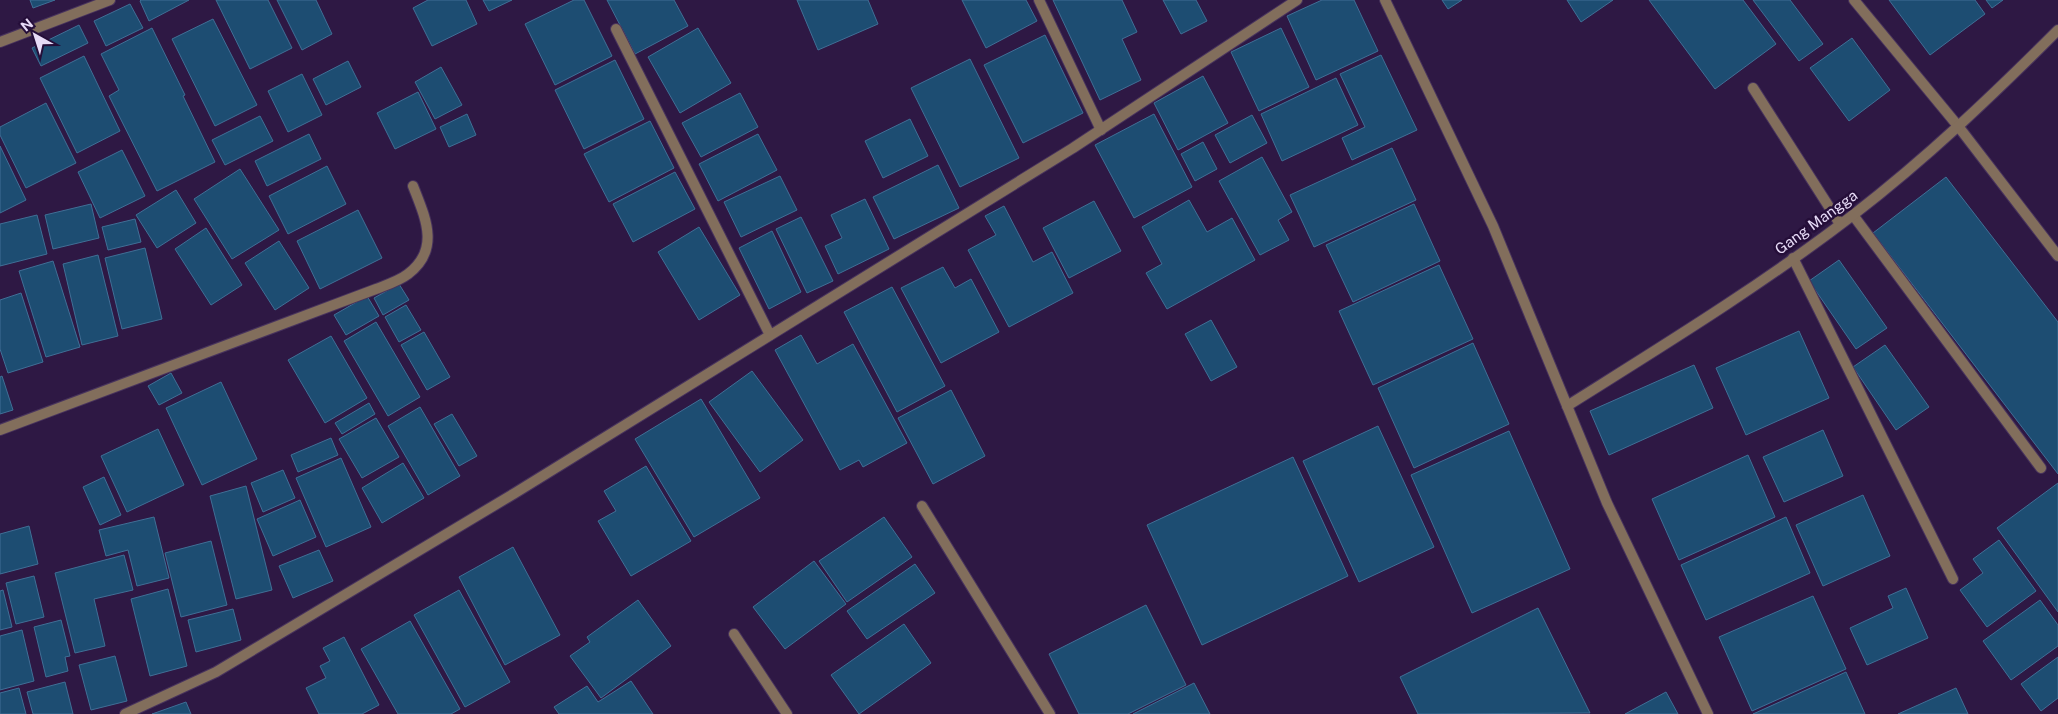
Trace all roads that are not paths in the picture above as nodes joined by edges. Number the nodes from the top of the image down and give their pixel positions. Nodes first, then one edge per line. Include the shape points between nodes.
1 (110, 0) edge
2 (1039, 0) edge
3 (1297, 0) edge
4 (1385, 0) edge
5 (1854, 0) edge
6 (616, 29) dead end
7 (2058, 30) edge
8 (0, 42) edge
9 (1753, 88) dead end
10 (1958, 126) junction
11 (1101, 130) junction
12 (412, 186) dead end
13 (1853, 215) junction
14 (1840, 224) junction
15 (2058, 256) edge
16 (1793, 258) junction
17 (770, 335) junction
18 (1567, 406) junction
19 (0, 430) edge
20 (2041, 468) dead end
21 (922, 506) dead end
22 (1953, 579) dead end
23 (734, 634) dead end
24 (125, 714) edge
25 (787, 714) edge
26 (1050, 714) edge
27 (1708, 714) edge

1 - 8 street
2 - 11 street
3 - 11 street
4 - 18 street via 1493,226
5 - 10 street
6 - 17 street
7 - 10 street, Gang Mangga
9 - 14 street
10 - 13 street, Gang Mangga
10 - 15 street
11 - 17 street
12 - 19 street via 429,229 421,258 408,274 376,289
13 - 14 street, Gang Mangga
13 - 20 street
14 - 16 street, Gang Mangga
16 - 18 street, Gang Mangga via 1676,338
16 - 22 street
17 - 24 street via 216,672
18 - 27 street via 1607,503
21 - 26 street
23 - 25 street

